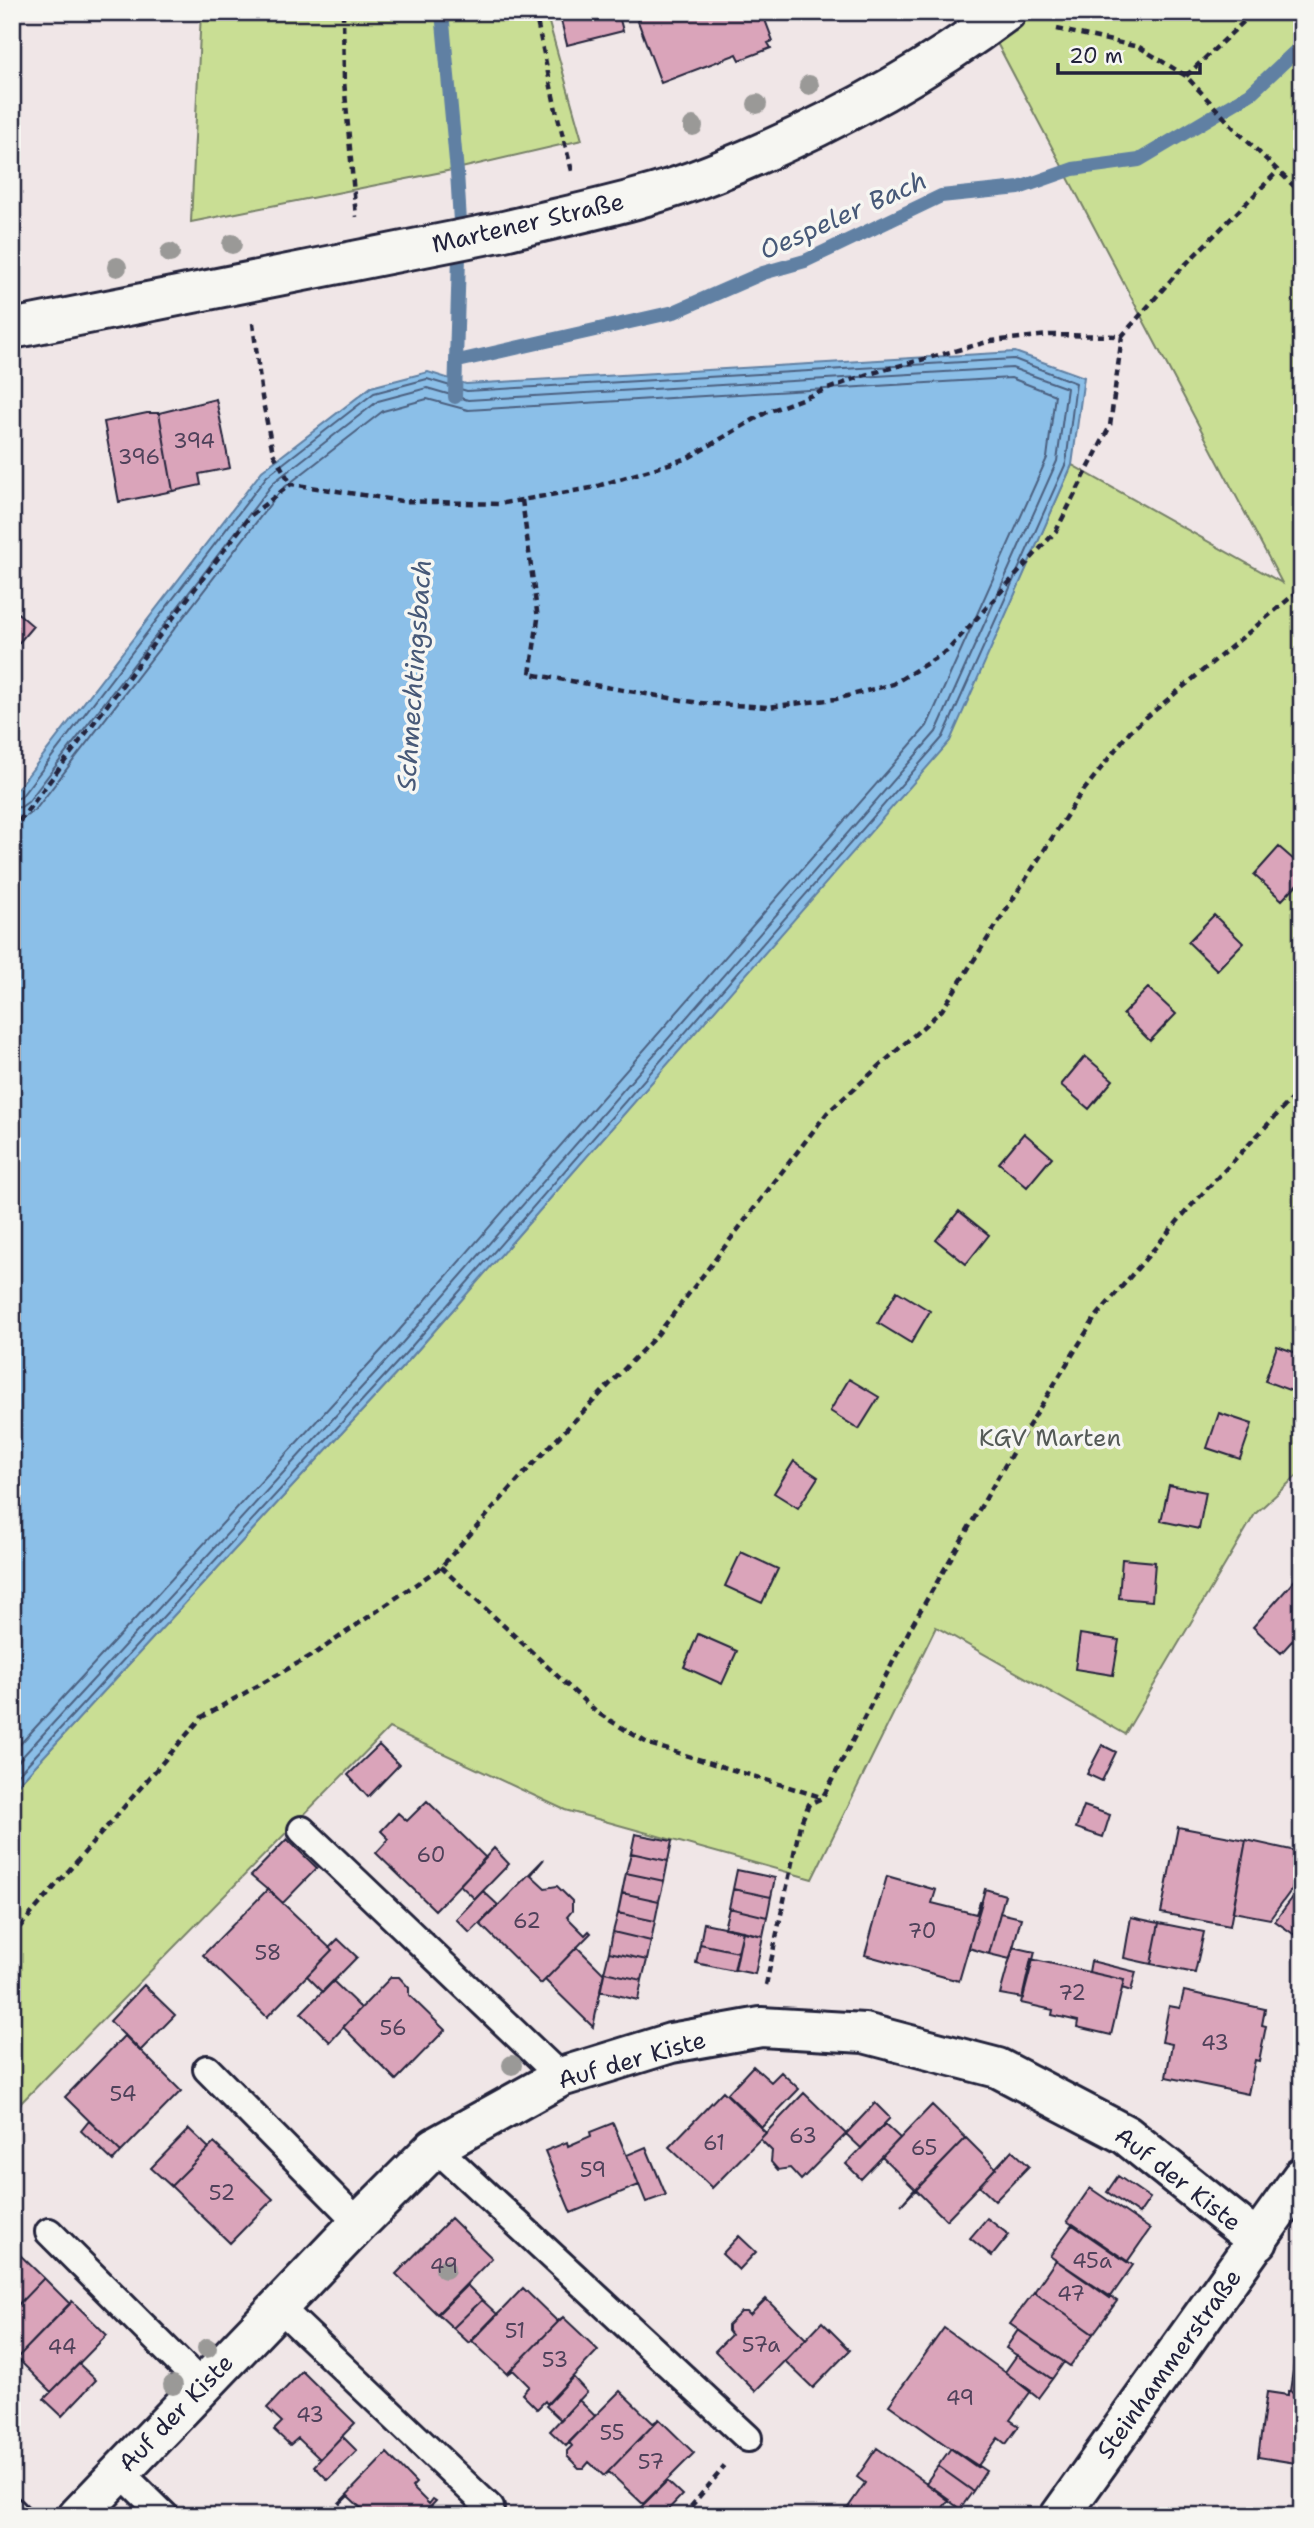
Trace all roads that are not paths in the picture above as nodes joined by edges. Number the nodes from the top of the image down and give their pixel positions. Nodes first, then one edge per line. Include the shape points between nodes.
1 (1006, 12) edge
2 (12, 329) edge
3 (302, 1830) dead end
4 (207, 2069) dead end
5 (561, 2077) junction
6 (435, 2147) junction
7 (1302, 2177) edge
8 (359, 2223) junction
9 (49, 2232) dead end
10 (1258, 2241) junction
11 (279, 2307) junction
12 (203, 2386) junction
13 (748, 2438) road end
14 (119, 2471) junction
15 (490, 2508) dead end
16 (12, 2511) edge
17 (1067, 2513) edge
18 (17, 2516) edge
19 (78, 2516) edge
20 (165, 2516) edge

1 - 2 street, Martener Straße via 926,66 839,116 712,174 504,231
3 - 5 lane
4 - 8 lane
5 - 6 street, Auf der Kiste
5 - 10 street, Auf der Kiste via 671,2043 761,2027 864,2033 998,2068 1126,2135
6 - 8 street, Auf der Kiste
6 - 13 lane
7 - 10 street, Steinhammerstraße
8 - 11 street, Auf der Kiste
9 - 12 lane
10 - 17 street, Steinhammerstraße
11 - 12 street, Auf der Kiste
11 - 15 lane
12 - 14 street, Auf der Kiste
14 - 19 street, Auf der Kiste
14 - 20 lane
16 - 18 lane

